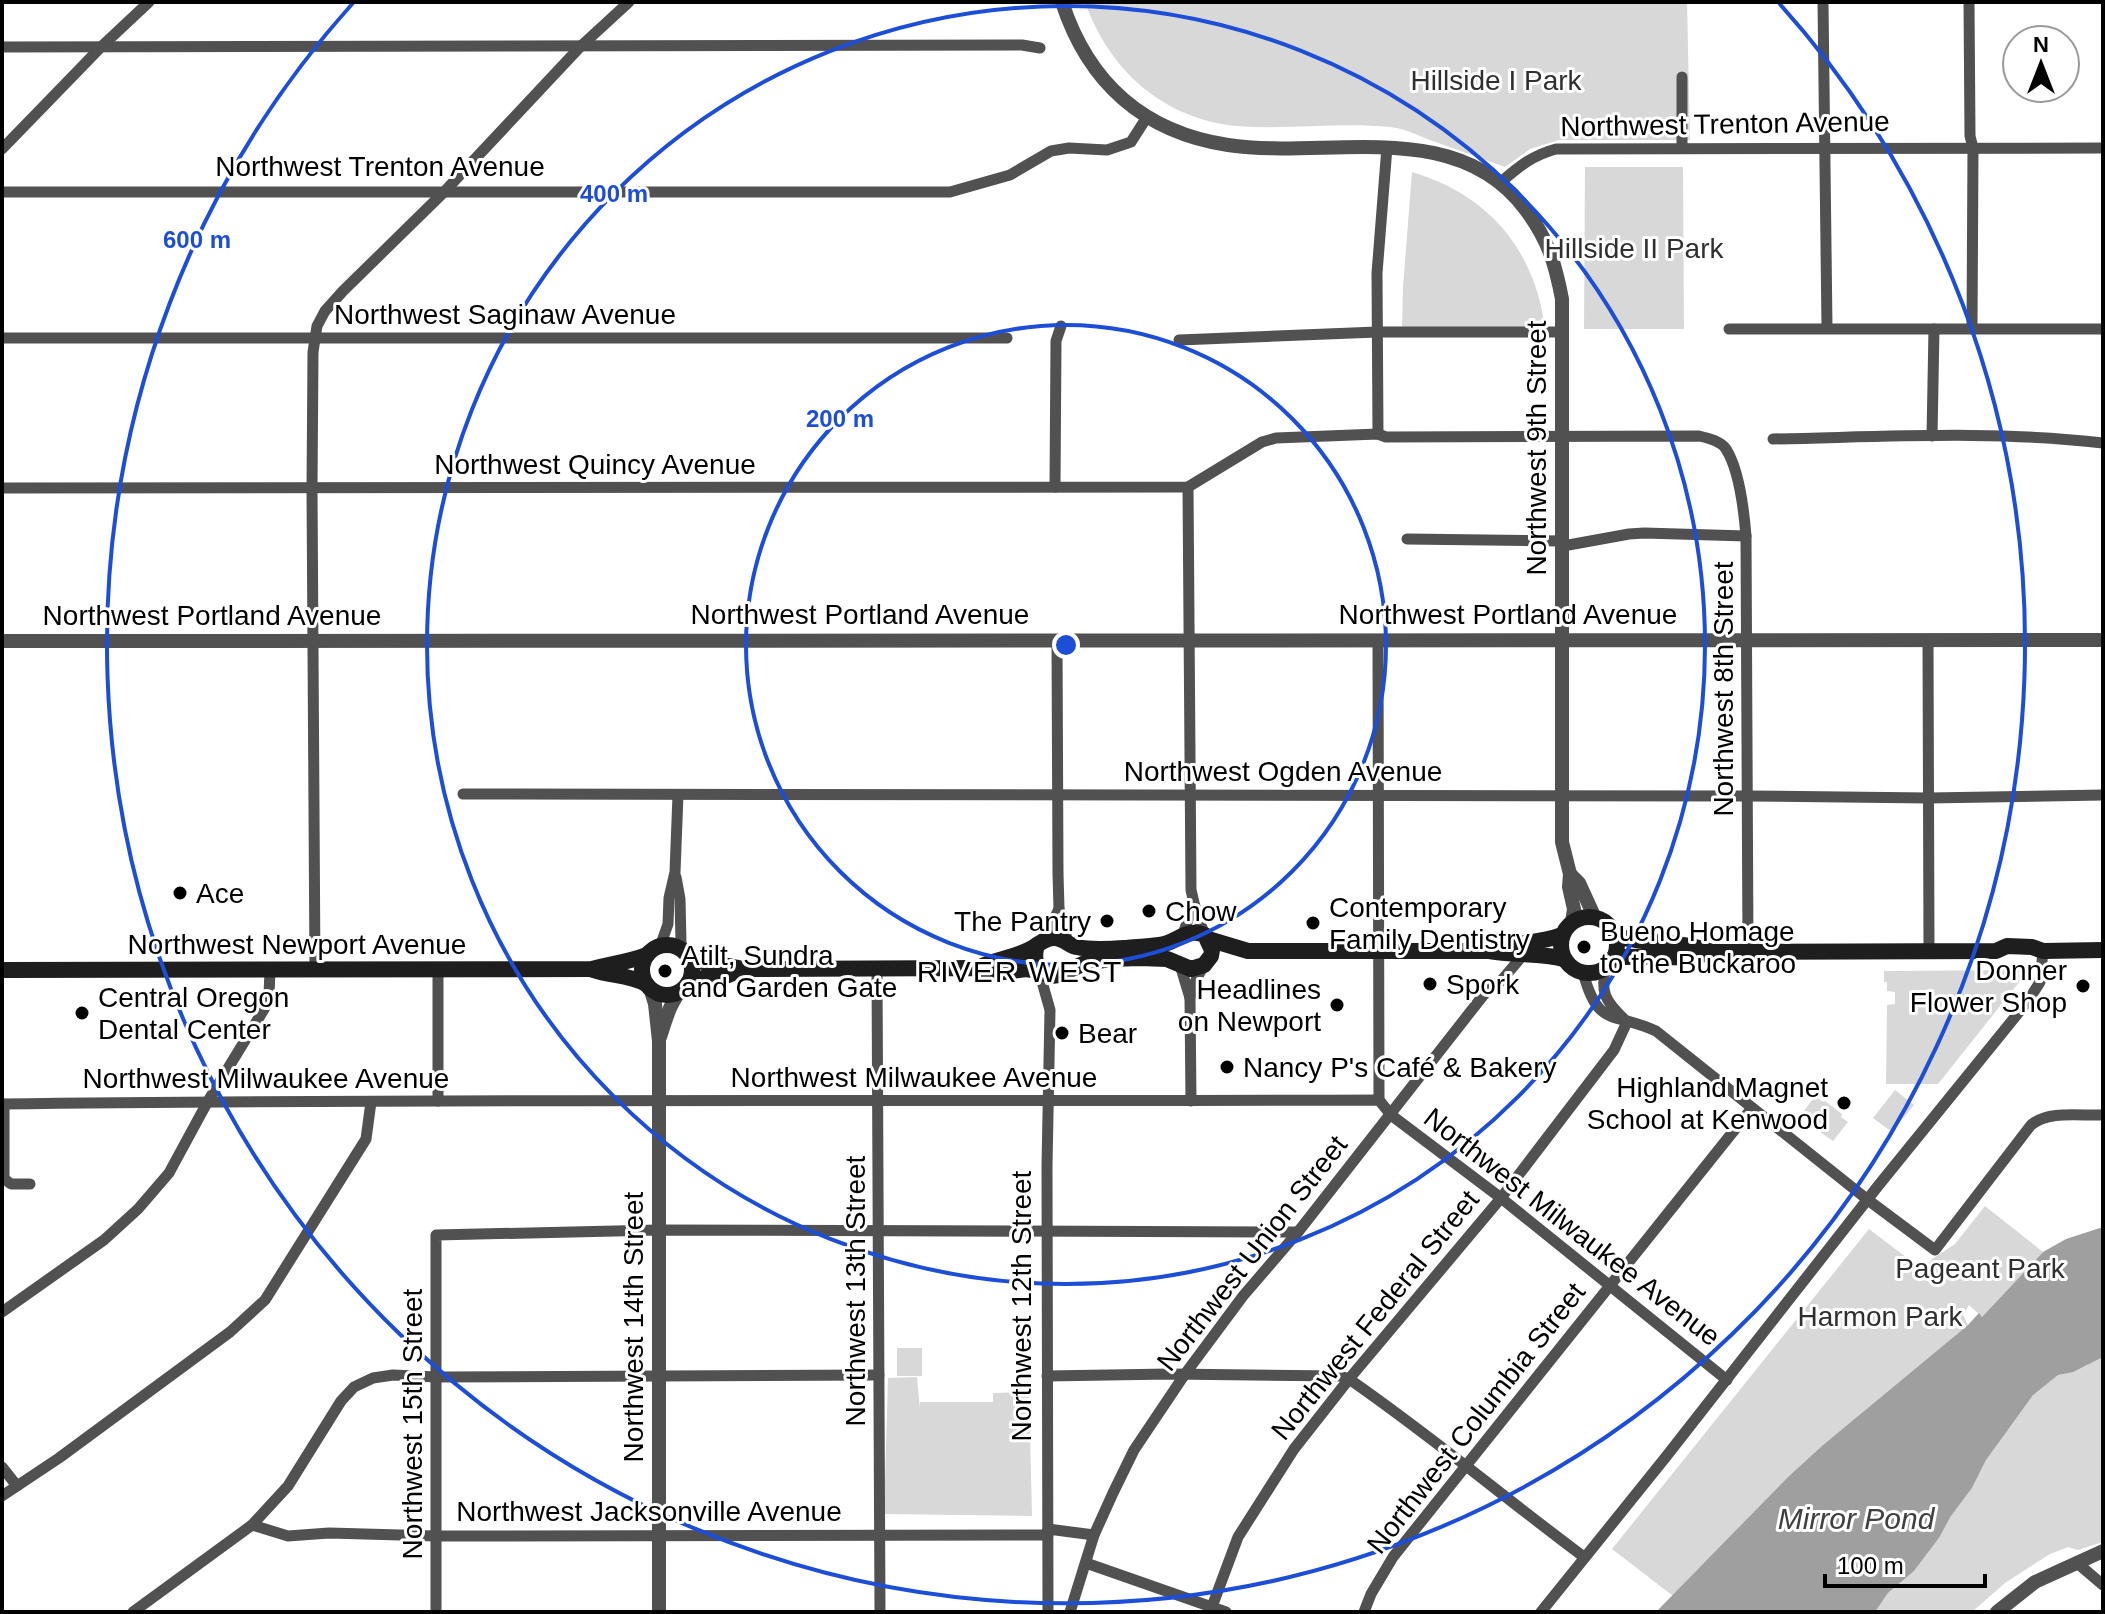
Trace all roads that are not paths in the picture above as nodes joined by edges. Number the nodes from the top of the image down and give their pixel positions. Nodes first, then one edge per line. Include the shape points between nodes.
1 (149, 2) edge
2 (629, 2) edge
3 (1062, 2) edge
4 (1823, 2) edge
5 (1969, 2) edge
6 (2, 47) edge
7 (101, 47) junction
8 (580, 47) junction
9 (1040, 48) dead end
10 (1682, 77) dead end
11 (1147, 117) junction
12 (1387, 147) junction
13 (1682, 148) junction
14 (1825, 148) junction
15 (1973, 148) junction
16 (2103, 148) edge
17 (2, 149) edge
18 (1501, 182) junction
19 (2, 192) edge
20 (444, 192) junction
21 (1061, 326) dead end
22 (1827, 328) junction
23 (1729, 329) dead end
24 (1934, 329) junction
25 (1972, 329) junction
26 (2103, 329) edge
27 (1377, 332) junction
28 (1562, 332) junction
29 (2, 338) edge
30 (314, 338) junction
31 (1007, 338) dead end
32 (1179, 340) dead end
33 (1378, 434) junction
34 (1932, 436) junction
35 (1561, 438) junction
36 (1773, 439) dead end
37 (2103, 443) edge
38 (1055, 487) junction
39 (1188, 487) junction
40 (2, 488) edge
41 (312, 488) junction
42 (1746, 536) junction
43 (1407, 539) dead end
44 (1563, 544) junction
45 (1563, 639) junction
46 (1057, 640) junction
47 (1188, 640) junction
48 (1378, 640) junction
49 (1747, 640) junction
50 (2103, 640) edge
51 (2, 641) edge
52 (313, 641) junction
53 (1928, 641) junction
54 (463, 794) dead end
55 (1057, 794) junction
56 (678, 795) junction
57 (1191, 795) junction
58 (2103, 795) edge
59 (1378, 796) junction
60 (1562, 796) junction
61 (1748, 796) junction
62 (1929, 798) junction
63 (675, 872) junction
64 (1570, 874) junction
65 (1195, 907) junction
66 (1059, 909) junction
67 (1595, 918) junction
68 (1567, 929) junction
69 (1616, 936) junction
70 (1179, 937) junction
71 (1207, 937) junction
72 (1041, 943) junction
73 (1069, 944) junction
74 (2103, 950) edge
75 (652, 951) junction
76 (1248, 951) junction
77 (1378, 951) junction
78 (1488, 951) junction
79 (1748, 951) junction
80 (1929, 951) junction
81 (2043, 951) junction
82 (1712, 952) junction
83 (1523, 955) junction
84 (687, 956) junction
85 (1564, 959) junction
86 (1610, 962) junction
87 (1178, 963) junction
88 (1205, 963) junction
89 (978, 968) junction
90 (592, 969) junction
91 (742, 969) junction
92 (2, 970) edge
93 (270, 970) junction
94 (315, 970) junction
95 (438, 970) junction
96 (877, 970) junction
97 (1039, 971) junction
98 (1070, 971) junction
99 (1583, 972) junction
100 (648, 986) junction
101 (686, 986) junction
102 (1190, 998) junction
103 (1049, 1000) junction
104 (1627, 1022) junction
105 (659, 1041) junction
106 (660, 1100) junction
107 (1379, 1100) junction
108 (208, 1101) junction
109 (438, 1101) junction
110 (878, 1101) junction
111 (1048, 1101) junction
112 (1191, 1101) junction
113 (371, 1102) junction
114 (3, 1104) edge
115 (1752, 1108) junction
116 (1391, 1115) junction
117 (2103, 1115) edge
118 (3, 1177) edge
119 (30, 1184) dead end
120 (1501, 1198) junction
121 (1868, 1200) junction
122 (658, 1230) junction
123 (878, 1231) junction
124 (1047, 1232) junction
125 (1298, 1232) junction
126 (1610, 1286) junction
127 (2, 1312) edge
128 (1185, 1374) junction
129 (879, 1375) junction
130 (660, 1376) junction
131 (1047, 1376) junction
132 (436, 1377) junction
133 (1349, 1379) junction
134 (1727, 1380) junction
135 (1464, 1466) junction
136 (2, 1467) edge
137 (17, 1486) junction
138 (2, 1496) edge
139 (252, 1525) junction
140 (1048, 1532) junction
141 (660, 1534) junction
142 (879, 1535) junction
143 (1094, 1535) junction
144 (436, 1536) junction
145 (2103, 1551) edge
146 (1584, 1557) junction
147 (2076, 1562) junction
148 (1086, 1563) junction
149 (2103, 1585) edge
150 (1211, 1610) edge
151 (133, 1612) edge
152 (436, 1612) edge
153 (659, 1612) edge
154 (880, 1612) edge
155 (1048, 1612) edge
156 (1070, 1612) edge
157 (1226, 1612) edge
158 (1364, 1612) edge
159 (1541, 1612) edge
160 (1997, 1612) edge

1 - 7 street
2 - 8 street
3 - 11 street via 1098,75
4 - 14 street
5 - 15 street
6 - 7 street
7 - 8 street
7 - 17 street
8 - 9 street
8 - 20 street
10 - 13 street
11 - 12 street via 1227,145
11 - 20 street, Northwest Trenton Avenue via 1131,142 1107,150 1051,151 1010,175 950,192
12 - 18 street via 1444,155
12 - 27 street
13 - 14 street, Northwest Trenton Avenue
13 - 18 street, Northwest Trenton Avenue via 1556,149 1523,163
14 - 15 street, Northwest Trenton Avenue
14 - 22 street
15 - 16 street, Northwest Trenton Avenue
15 - 25 street
18 - 28 street, Northwest 9th Street via 1552,254 1562,299
19 - 20 street, Northwest Trenton Avenue
20 - 30 street via 325,311
21 - 38 street via 1056,341
22 - 23 street
22 - 24 street
24 - 25 street
24 - 34 street
25 - 26 street
27 - 28 street
27 - 32 street
27 - 33 street
28 - 35 street, Northwest 9th Street
29 - 30 street, Northwest Saginaw Avenue
30 - 31 street, Northwest Saginaw Avenue
30 - 41 street
33 - 35 street
33 - 39 street via 1276,438
34 - 36 street
34 - 37 street
35 - 42 street, Northwest 8th Street via 1710,438 1726,447 1742,499
35 - 44 street, Northwest 9th Street
38 - 39 street, Northwest Quincy Avenue
38 - 41 street, Northwest Quincy Avenue
39 - 47 street
40 - 41 street, Northwest Quincy Avenue
41 - 52 street
42 - 44 street via 1644,533
42 - 49 street, Northwest 8th Street
43 - 44 street
44 - 45 street, Northwest 9th Street
45 - 48 street, Northwest Portland Avenue
45 - 49 street, Northwest Portland Avenue
45 - 60 street, Northwest 9th Street
46 - 47 street, Northwest Portland Avenue
46 - 52 street, Northwest Portland Avenue
46 - 55 street
47 - 48 street, Northwest Portland Avenue
47 - 57 street
48 - 59 street
49 - 53 street, Northwest Portland Avenue
49 - 61 street, Northwest 8th Street
50 - 53 street, Northwest Portland Avenue
51 - 52 street, Northwest Portland Avenue
52 - 94 street
53 - 62 street
54 - 56 street, Northwest Ogden Avenue
55 - 56 street, Northwest Ogden Avenue
55 - 57 street, Northwest Ogden Avenue
55 - 66 street
56 - 63 street
57 - 59 street, Northwest Ogden Avenue
57 - 65 street
58 - 62 street, Northwest Ogden Avenue
59 - 60 street, Northwest Ogden Avenue
59 - 77 street
60 - 61 street, Northwest Ogden Avenue
60 - 64 street, Northwest 9th Street via 1562,842
61 - 62 street, Northwest Ogden Avenue
61 - 79 street, Northwest 8th Street
62 - 80 street
63 - 75 street via 668,924
63 - 84 street via 681,943
64 - 67 street, Northwest 9th Street
64 - 68 street, Northwest 9th Street via 1574,909
65 - 70 street
65 - 71 street
66 - 72 street
66 - 73 street
67 - 68 main road via 1581,918
67 - 69 main road
68 - 78 main road via 1542,941
68 - 85 main road
69 - 82 main road via 1695,945
69 - 86 main road
70 - 71 main road via 1193,932
70 - 73 main road via 1157,945
71 - 76 main road
71 - 88 main road via 1212,950
72 - 73 main road via 1056,938
72 - 89 main road
72 - 97 main road via 1035,960
74 - 81 main road
75 - 84 main road via 673,946
75 - 90 main road, Northwest Newport Avenue
75 - 100 main road via 642,968
76 - 77 main road
76 - 88 main road
77 - 78 main road
77 - 107 street
78 - 83 main road
79 - 80 main road
79 - 82 main road
80 - 81 main road via 2031,957
81 - 121 street via 2040,982 2028,1001
82 - 86 main road via 1695,957 1634,955
83 - 85 main road
83 - 116 street, Northwest Union Street via 1489,988
84 - 91 main road
84 - 101 main road via 692,967
85 - 99 main road
86 - 99 main road via 1595,972
86 - 104 street via 1603,979 1605,996
87 - 88 main road via 1191,969
87 - 98 main road via 1119,958
87 - 102 street
88 - 102 street
89 - 96 main road
89 - 97 main road via 996,973
90 - 95 main road, Northwest Newport Avenue
90 - 100 main road, Northwest Newport Avenue
91 - 96 main road
91 - 101 main road
92 - 93 main road, Northwest Newport Avenue
93 - 94 main road, Northwest Newport Avenue
93 - 108 street via 266,1006
94 - 95 main road, Northwest Newport Avenue
95 - 109 street
96 - 110 street, Northwest 13th Street
97 - 98 main road via 1051,976
97 - 103 street, Northwest 12th Street
98 - 103 street
99 - 104 street via 1597,1007
100 - 101 main road via 661,994
100 - 105 street, Northwest 14th Street
101 - 105 street, Northwest 14th Street via 675,997
102 - 112 street
103 - 111 street, Northwest 12th Street
104 - 115 street via 1656,1031
104 - 120 street, Northwest Federal Street via 1614,1050
105 - 106 street, Northwest 14th Street
106 - 109 street, Northwest Milwaukee Avenue
106 - 110 street, Northwest Milwaukee Avenue
106 - 122 street, Northwest 14th Street
107 - 112 street, Northwest Milwaukee Avenue
107 - 116 street, Northwest Milwaukee Avenue
108 - 113 street, Northwest Milwaukee Avenue
108 - 114 street, Northwest Milwaukee Avenue
108 - 127 street via 169,1173 138,1209 104,1240
109 - 113 street, Northwest Milwaukee Avenue
110 - 111 street, Northwest Milwaukee Avenue
110 - 123 street, Northwest 13th Street
111 - 112 street, Northwest Milwaukee Avenue
111 - 124 street, Northwest 12th Street
113 - 137 street via 366,1139 265,1300 230,1332
114 - 118 street
115 - 121 street
115 - 126 street, Northwest Columbia Street
116 - 120 street, Northwest Milwaukee Avenue
116 - 125 street, Northwest Union Street
117 - 121 street via 2039,1118 1935,1250
118 - 119 street via 11,1184
120 - 126 street, Northwest Milwaukee Avenue
120 - 133 street, Northwest Federal Street
121 - 134 street
122 - 123 street
122 - 130 street, Northwest 14th Street
122 - 132 street, Northwest 15th Street via 436,1235
123 - 124 street
123 - 129 street, Northwest 13th Street
124 - 125 street
124 - 131 street, Northwest 12th Street
125 - 128 street, Northwest Union Street
126 - 134 street, Northwest Milwaukee Avenue
126 - 135 street, Northwest Columbia Street
128 - 131 street
128 - 133 street
128 - 143 street, Northwest Union Street via 1134,1450
129 - 130 street
129 - 142 street, Northwest 13th Street
130 - 132 street
130 - 141 street, Northwest 14th Street
131 - 140 street, Northwest 12th Street
132 - 139 street via 393,1375 354,1387 288,1486
132 - 144 street, Northwest 15th Street
133 - 135 street
133 - 150 street, Northwest Federal Street via 1294,1449 1238,1537
134 - 146 street
135 - 146 street
135 - 158 street, Northwest Columbia Street via 1393,1557
136 - 137 street
137 - 138 street
139 - 144 street, Northwest Jacksonville Avenue via 288,1536
139 - 151 street
140 - 142 street, Northwest Jacksonville Avenue
140 - 143 street, Northwest Jacksonville Avenue
140 - 155 street, Northwest 12th Street
141 - 142 street, Northwest Jacksonville Avenue
141 - 144 street, Northwest Jacksonville Avenue
141 - 153 street, Northwest 14th Street
142 - 154 street, Northwest 13th Street
143 - 148 street, Northwest Union Street
144 - 152 street, Northwest 15th Street
145 - 147 street
146 - 159 street
147 - 149 street
147 - 160 street via 2035,1582
148 - 150 street
148 - 156 street, Northwest Union Street
150 - 157 street

